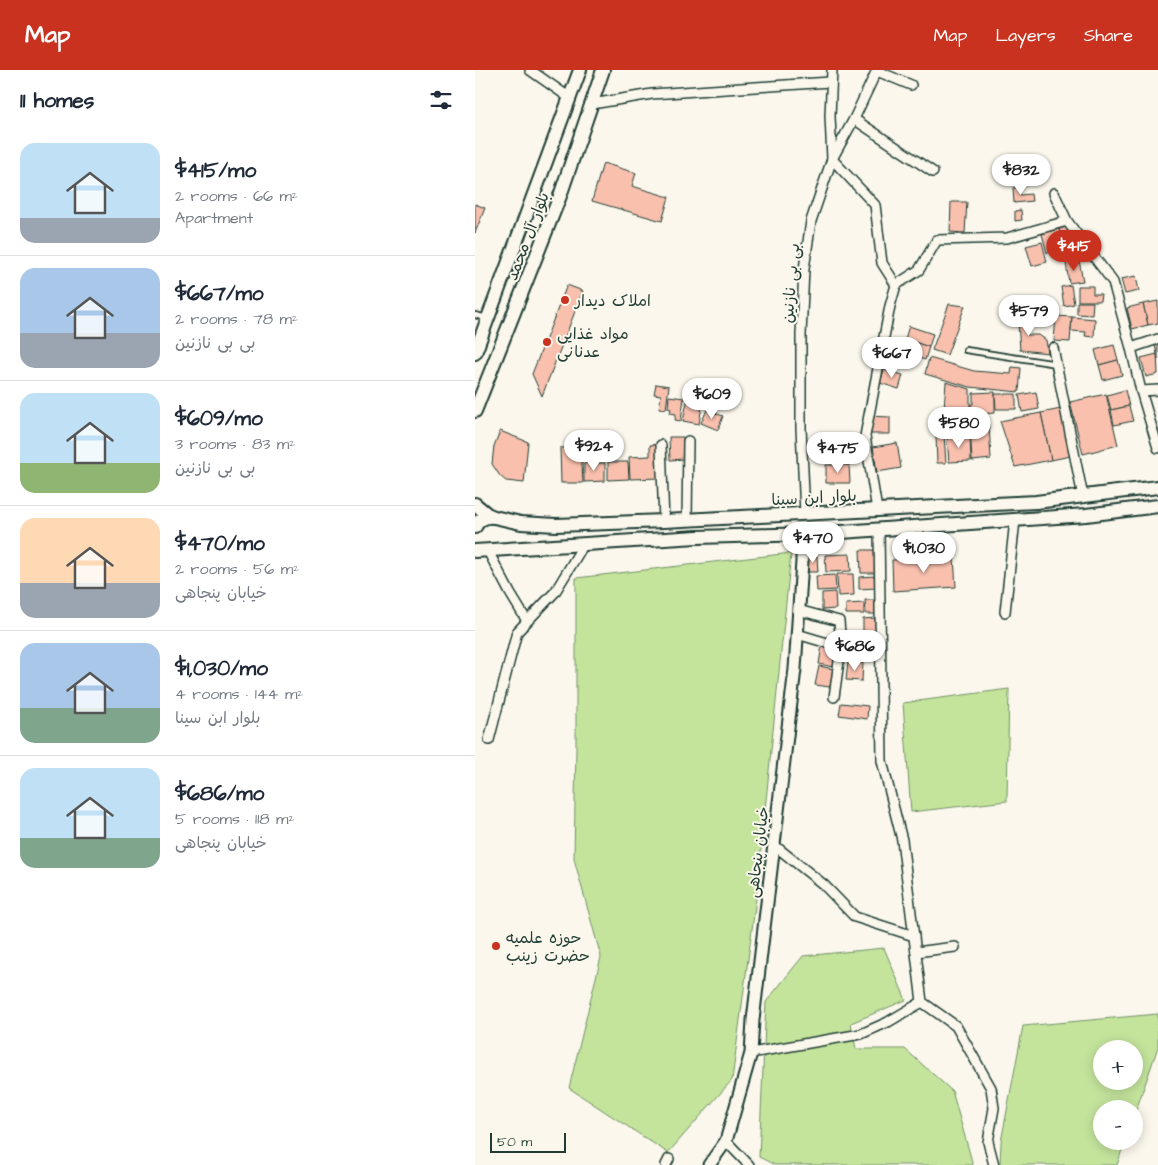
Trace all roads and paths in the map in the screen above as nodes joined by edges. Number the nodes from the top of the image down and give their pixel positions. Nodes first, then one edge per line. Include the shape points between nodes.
1 (530, 70) edge
2 (580, 70) edge
3 (603, 70) edge
4 (831, 70) edge
5 (877, 70) edge
6 (830, 82) junction
7 (911, 85) dead end
8 (570, 98) junction
9 (592, 104) junction
10 (854, 119) junction
11 (832, 159) junction
12 (933, 172) dead end
13 (1053, 193) dead end
14 (1067, 221) junction
15 (516, 244) junction
16 (537, 254) junction
17 (896, 285) junction
18 (475, 314) edge
19 (489, 318) junction
20 (1158, 340) edge
21 (1053, 348) dead end
22 (1131, 348) junction
23 (966, 350) dead end
24 (475, 353) edge
25 (1057, 364) junction
26 (1158, 390) edge
27 (1141, 391) junction
28 (475, 411) edge
29 (687, 441) dead end
30 (661, 445) dead end
31 (1158, 448) edge
32 (1158, 487) edge
33 (1083, 497) junction
34 (475, 504) edge
35 (1158, 506) edge
36 (877, 510) junction
37 (805, 514) junction
38 (494, 517) junction
39 (687, 520) junction
40 (1015, 520) junction
41 (664, 521) junction
42 (475, 527) edge
43 (879, 529) junction
44 (802, 534) junction
45 (475, 541) edge
46 (584, 544) junction
47 (475, 551) edge
48 (488, 551) junction
49 (798, 610) junction
50 (1005, 612) dead end
51 (527, 621) junction
52 (797, 634) junction
53 (841, 647) junction
54 (834, 697) dead end
55 (489, 740) dead end
56 (774, 845) junction
57 (914, 936) junction
58 (955, 947) dead end
59 (916, 952) junction
60 (922, 1002) junction
61 (751, 1053) junction
62 (727, 1140) junction
63 (709, 1165) edge
64 (749, 1165) edge
65 (994, 1165) edge

1 - 8 street
2 - 8 main road, بلوار آل محمد
3 - 9 main road, بلوار آل محمد
4 - 6 street
5 - 7 street
5 - 10 street, بی بی نازنین
6 - 9 street via 652,94
6 - 11 street
8 - 15 main road, بلوار آل محمد
9 - 16 main road, بلوار آل محمد
10 - 11 street, بی بی نازنین
10 - 12 street
11 - 17 street via 875,205 882,263
11 - 37 street, بی بی نازنین via 811,221 804,269 801,428
13 - 14 street
14 - 17 street via 1007,238 937,240 919,270
14 - 22 street via 1113,282
15 - 16 main road
15 - 19 main road, بلوار آل محمد
16 - 28 main road, بلوار آل محمد
17 - 36 street via 865,436
18 - 19 lane
19 - 24 main road, بلوار آل محمد
20 - 22 street
21 - 25 street
22 - 27 street
23 - 25 lane
25 - 33 street
26 - 27 street
27 - 31 street
29 - 39 street
30 - 41 street
32 - 33 main road, بلوار ابن سینا
33 - 36 main road, بلوار ابن سینا
34 - 38 main road, بلوار ابن سینا
35 - 40 main road
36 - 37 main road, بلوار ابن سینا
37 - 39 main road, بلوار ابن سینا
38 - 41 main road, بلوار ابن سینا via 521,523 556,524
38 - 42 main road via 485,518
39 - 41 main road, بلوار ابن سینا
40 - 43 main road
40 - 50 street
43 - 44 main road
43 - 57 street via 882,761 902,840
44 - 46 main road
44 - 49 street, خیابان پنجاهی
45 - 48 main road
46 - 48 main road
46 - 51 street via 555,592
47 - 48 main road
48 - 51 street
49 - 52 street, خیابان پنجاهی
49 - 53 street via 839,621
51 - 55 street via 517,632
52 - 53 street
52 - 56 street, خیابان پنجاهی
53 - 54 street
56 - 57 street via 824,885 855,917
56 - 61 street, خیابان پنجاهی
57 - 59 street
58 - 59 street
59 - 60 street
60 - 61 street via 861,1034
60 - 65 street via 956,1026 991,1088 993,1108 988,1142
61 - 62 street, خیابان پنجاهی
62 - 63 street, خیابان پنجاهی
62 - 64 street

